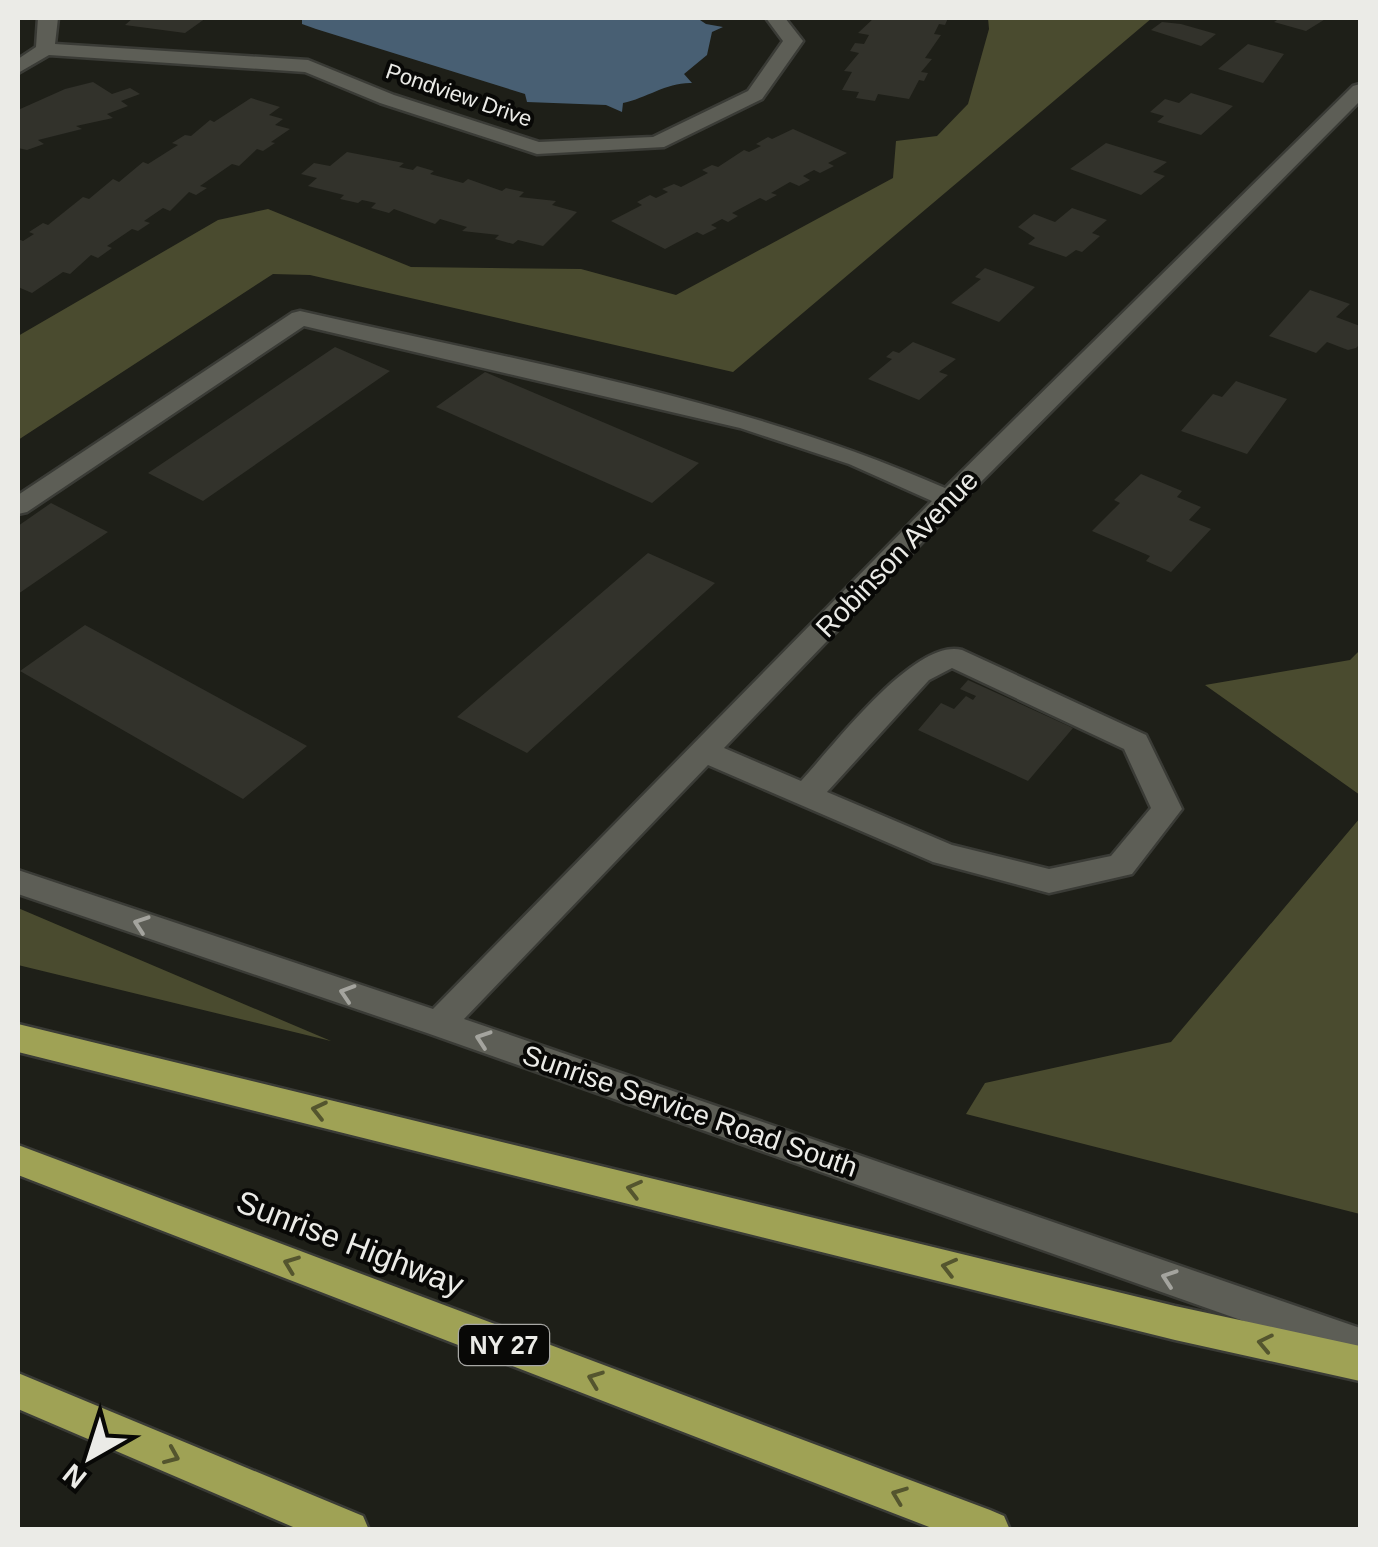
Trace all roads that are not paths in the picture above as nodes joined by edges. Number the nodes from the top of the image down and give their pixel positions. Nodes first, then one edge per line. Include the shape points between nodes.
1 (48, 18) edge
2 (775, 18) edge
3 (45, 50) junction
4 (18, 67) edge
5 (1360, 90) edge
6 (949, 500) junction
7 (18, 506) edge
8 (704, 752) junction
9 (807, 794) junction
10 (18, 882) edge
11 (439, 1024) junction
12 (18, 1038) edge
13 (18, 1160) edge
14 (1360, 1345) edge
15 (1360, 1364) edge
16 (18, 1392) edge
17 (349, 1530) edge
18 (990, 1530) edge

1 - 3 street
2 - 3 street, Pondview Drive via 793,40 755,94 657,142 536,148 308,66
3 - 4 street
5 - 6 street, Robinson Avenue
6 - 7 street via 858,459 748,422 300,318
6 - 8 street, Robinson Avenue
8 - 9 street
8 - 11 street, Robinson Avenue
9 - 9 street via 944,854 1050,881 1121,866 1167,809 1136,742 952,657 919,673
11 -> 10 street, Sunrise Service Road South
14 -> 11 street, Sunrise Service Road South
15 -> 12 highway
18 -> 13 highway, Sunrise Highway / NY 27
16 -> 17 highway

